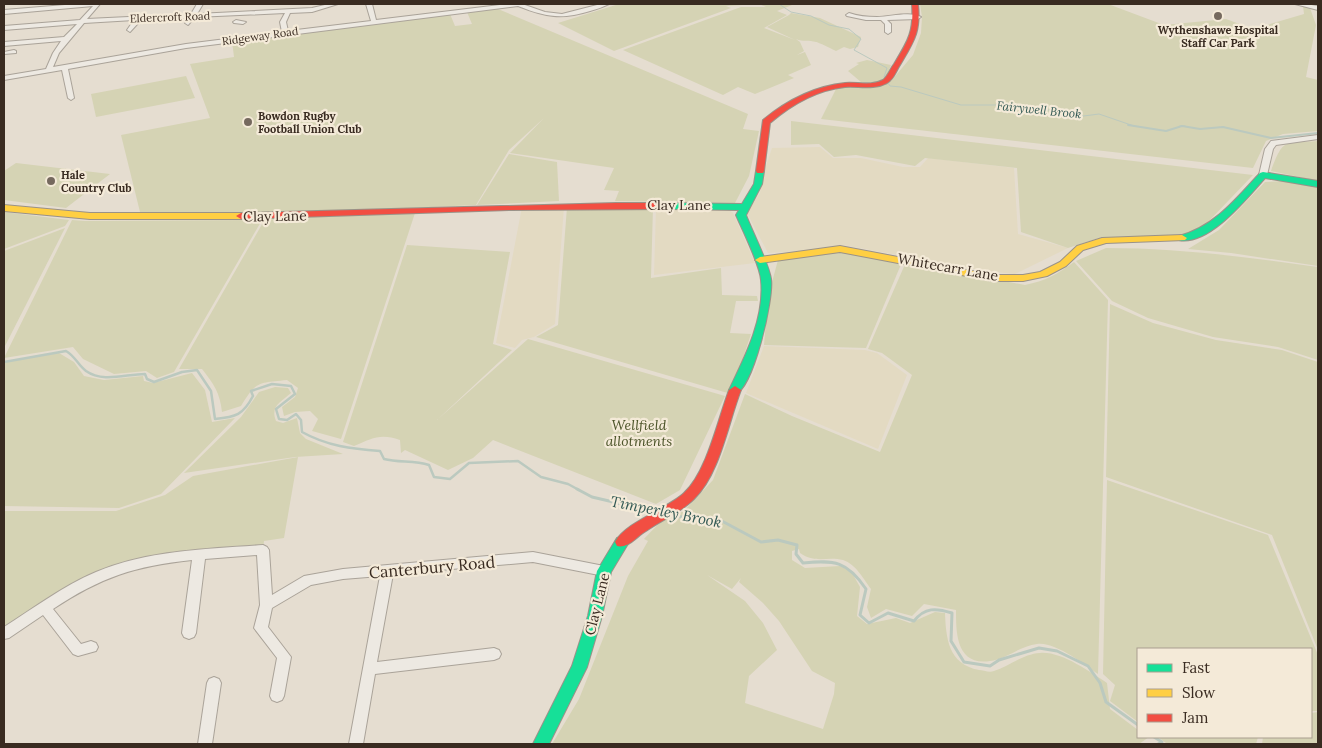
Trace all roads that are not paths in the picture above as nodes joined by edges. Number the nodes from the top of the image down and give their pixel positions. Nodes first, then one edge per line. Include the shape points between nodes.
1 (93, 4) edge
2 (97, 4) edge
3 (200, 4) edge
4 (335, 4) edge
5 (369, 4) edge
6 (518, 4) edge
7 (606, 4) edge
8 (915, 4) edge
9 (1298, 4) edge
10 (1318, 8) edge
11 (4, 12) edge
12 (288, 12) junction
13 (245, 13) junction
14 (849, 14) dead end
15 (192, 16) junction
16 (918, 17) junction
17 (139, 18) junction
18 (883, 19) junction
19 (84, 20) junction
20 (240, 22) dead end
21 (374, 22) junction
22 (187, 24) dead end
23 (4, 28) edge
24 (129, 31) dead end
25 (285, 32) junction
26 (888, 32) dead end
27 (68, 39) junction
28 (14, 43) junction
29 (4, 44) edge
30 (10, 53) dead end
31 (66, 67) junction
32 (49, 70) junction
33 (4, 78) edge
34 (71, 98) dead end
35 (1318, 137) edge
36 (1264, 175) junction
37 (1318, 184) edge
38 (744, 207) junction
39 (4, 208) edge
40 (760, 260) junction
41 (199, 556) junction
42 (387, 571) junction
43 (604, 571) junction
44 (266, 605) junction
45 (45, 608) junction
46 (4, 634) edge
47 (189, 634) dead end
48 (91, 647) dead end
49 (494, 654) dead end
50 (369, 669) junction
51 (214, 683) dead end
52 (277, 696) dead end
53 (205, 744) edge
54 (356, 744) edge
55 (541, 744) edge

1 - 11 street
2 - 19 street
3 - 15 street
4 - 12 street, Eldercroft Road via 319,10
5 - 21 street
6 - 7 street via 558,17
6 - 21 street, Ridgeway Road
8 - 16 street
9 - 10 street
12 - 13 street, Eldercroft Road
12 - 25 street via 283,22
13 - 15 street, Eldercroft Road
13 - 20 street
14 - 18 street via 863,20
15 - 17 street, Eldercroft Road
15 - 22 street
16 - 18 street
16 - 38 street via 919,24 911,46 886,81 833,87 766,122 758,184
17 - 19 street, Eldercroft Road
17 - 24 street
18 - 26 street via 888,24
19 - 23 street, Eldercroft Road
19 - 27 street
21 - 25 street, Ridgeway Road
25 - 31 street, Ridgeway Road
27 - 28 street
27 - 32 street via 50,63
28 - 29 street
28 - 30 street
31 - 32 street, Ridgeway Road
31 - 34 street
32 - 33 street, Ridgeway Road
35 - 36 street via 1274,143 1269,149
36 - 37 street
36 - 40 street, Whitecarr Lane via 1214,225 1195,236 1105,240 1080,248 1063,264 1044,274 1023,278 993,278 840,249
38 - 39 street, Clay Lane via 583,204 345,214 150,217 90,216
38 - 40 street, Clay Lane via 742,223
40 - 43 street, Clay Lane via 767,288 754,352 734,393 708,465 690,495 623,541
41 - 44 street via 263,550
41 - 45 street via 147,562 115,570
41 - 47 street
42 - 43 street, Canterbury Road via 533,557
42 - 44 street, Canterbury Road via 308,580
42 - 50 street
43 - 55 street, Clay Lane via 595,616 579,667
44 - 52 street via 261,628 284,657
45 - 46 street
45 - 48 street via 78,650
49 - 50 street
50 - 54 street
51 - 53 street

